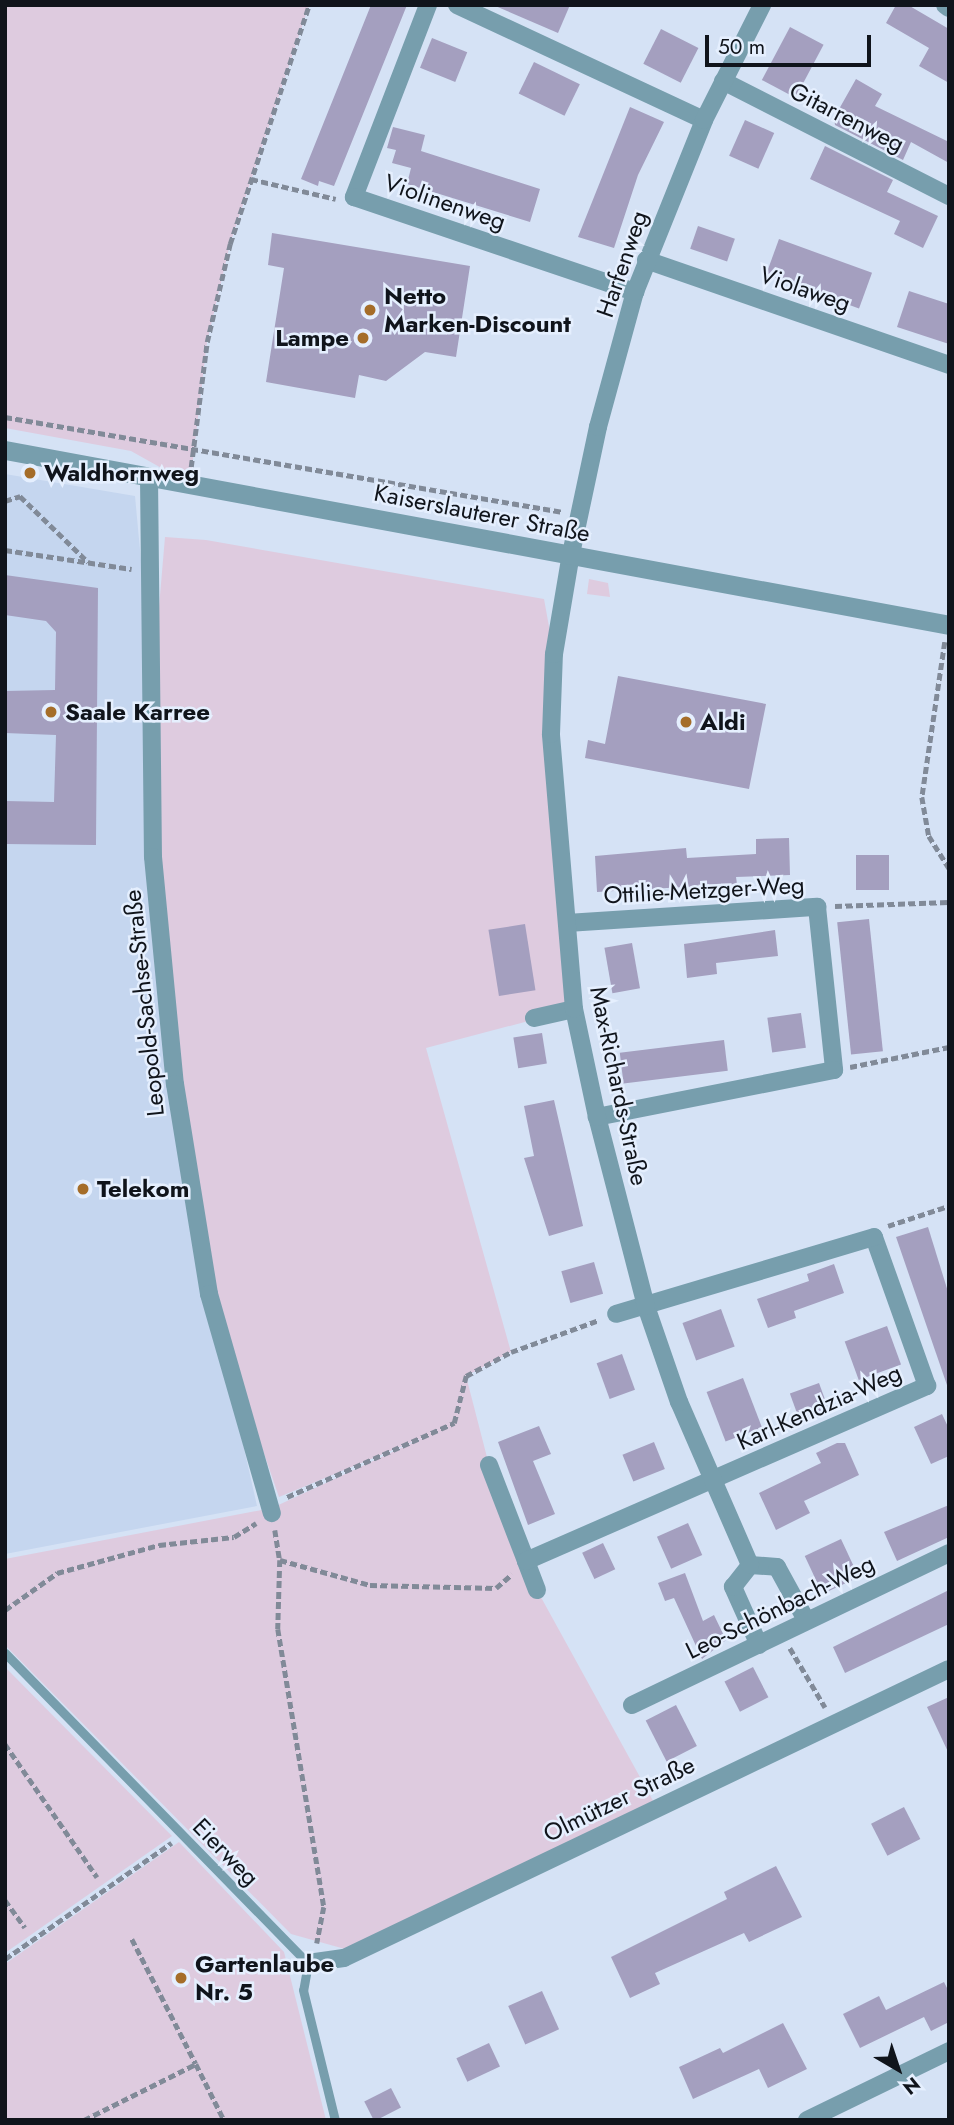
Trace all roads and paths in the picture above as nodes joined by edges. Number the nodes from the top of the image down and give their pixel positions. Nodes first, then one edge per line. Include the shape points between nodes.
1 (309, 5) edge
2 (428, 5) edge
3 (457, 5) edge
4 (762, 5) edge
5 (723, 81) junction
6 (704, 120) junction
7 (251, 179) junction
8 (949, 196) edge
9 (354, 197) junction
10 (646, 260) junction
11 (635, 292) junction
12 (949, 365) edge
13 (5, 417) edge
14 (193, 447) junction
15 (5, 450) edge
16 (149, 477) junction
17 (190, 484) junction
18 (5, 501) edge
19 (579, 515) junction
20 (5, 550) edge
21 (571, 554) junction
22 (88, 562) junction
23 (151, 572) junction
24 (948, 625) edge
25 (949, 869) edge
26 (949, 902) edge
27 (817, 907) junction
28 (567, 923) junction
29 (574, 1009) junction
30 (534, 1018) dead end
31 (949, 1048) edge
32 (834, 1070) junction
33 (597, 1117) junction
34 (949, 1206) edge
35 (874, 1237) junction
36 (646, 1306) junction
37 (616, 1314) joint
38 (489, 1465) dead end
39 (713, 1481) junction
40 (272, 1513) junction
41 (949, 1553) edge
42 (280, 1560) junction
43 (526, 1561) junction
44 (750, 1565) junction
45 (537, 1590) dead end
46 (5, 1609) edge
47 (807, 1620) junction
48 (782, 1633) junction
49 (759, 1645) junction
50 (5, 1653) edge
51 (949, 1669) edge
52 (632, 1705) dead end
53 (835, 1723) junction
54 (5, 1744) edge
55 (182, 1835) junction
56 (97, 1877) dead end
57 (5, 1900) edge
58 (25, 1928) dead end
59 (132, 1939) dead end
60 (5, 1959) edge
61 (308, 1963) junction
62 (949, 2051) edge
63 (196, 2064) junction
64 (84, 2120) edge
65 (224, 2120) edge
66 (335, 2120) edge
67 (807, 2120) edge

1 - 7 path
2 - 9 street, Violinenweg
3 - 6 street
4 - 5 street, Harfenweg
5 - 6 street, Harfenweg
5 - 8 street, Gitarrenweg
6 - 10 street, Harfenweg
7 - 9 path via 335,199
7 - 14 path via 207,342
9 - 11 street, Violinenweg
10 - 11 street, Harfenweg
10 - 12 street, Violaweg
11 - 19 street, Harfenweg
13 - 14 path
14 - 17 path
14 - 19 path
15 - 16 street, Kaiserslauterer Straße
16 - 17 street, Kaiserslauterer Straße
16 - 23 street, Leopold-Sachse-Straße
17 - 21 street, Kaiserslauterer Straße
18 - 22 path via 20,496
19 - 21 street, Harfenweg
20 - 22 path
21 - 24 street, Kaiserslauterer Straße
21 - 28 street, Max-Richards-Straße via 554,654 551,734
22 - 23 path
23 - 40 street, Leopold-Sachse-Straße via 153,857 175,1084 209,1294
24 - 25 path via 922,797 929,836
26 - 27 path
27 - 28 street, Ottilie-Metzger-Weg
27 - 32 street, Ottilie-Metzger-Weg
28 - 29 street, Max-Richards-Straße
29 - 30 street
29 - 33 street, Max-Richards-Straße
31 - 32 path
32 - 33 street
33 - 36 street, Max-Richards-Straße
34 - 35 path via 883,1227
35 - 36 street
35 - 39 street, Karl-Kendzia-Weg via 927,1386
36 - 37 street
36 - 39 street, Max-Richards-Straße
37 - 40 path via 511,1352 466,1376 453,1423 281,1500
38 - 43 street
39 - 43 street
39 - 44 street, Max-Richards-Straße
40 - 42 path
40 - 46 path via 234,1537 159,1545 57,1573
41 - 47 street, Leo-Schönbach-Weg
42 - 43 path via 370,1585 496,1588
42 - 61 path via 278,1629 324,1907 317,1945
43 - 45 street
44 - 47 street via 777,1567
44 - 49 street via 733,1587
47 - 48 street, Leo-Schönbach-Weg
48 - 49 street, Leo-Schönbach-Weg
48 - 53 path
49 - 52 street, Leo-Schönbach-Weg
50 - 55 lane, Eierweg
51 - 53 street, Olmützer Straße
53 - 61 street, Olmützer Straße via 344,1958
54 - 56 path
55 - 60 path
55 - 61 lane, Eierweg
57 - 58 path
59 - 63 path
61 - 66 lane via 303,1990
62 - 67 street
63 - 64 path
63 - 65 path

